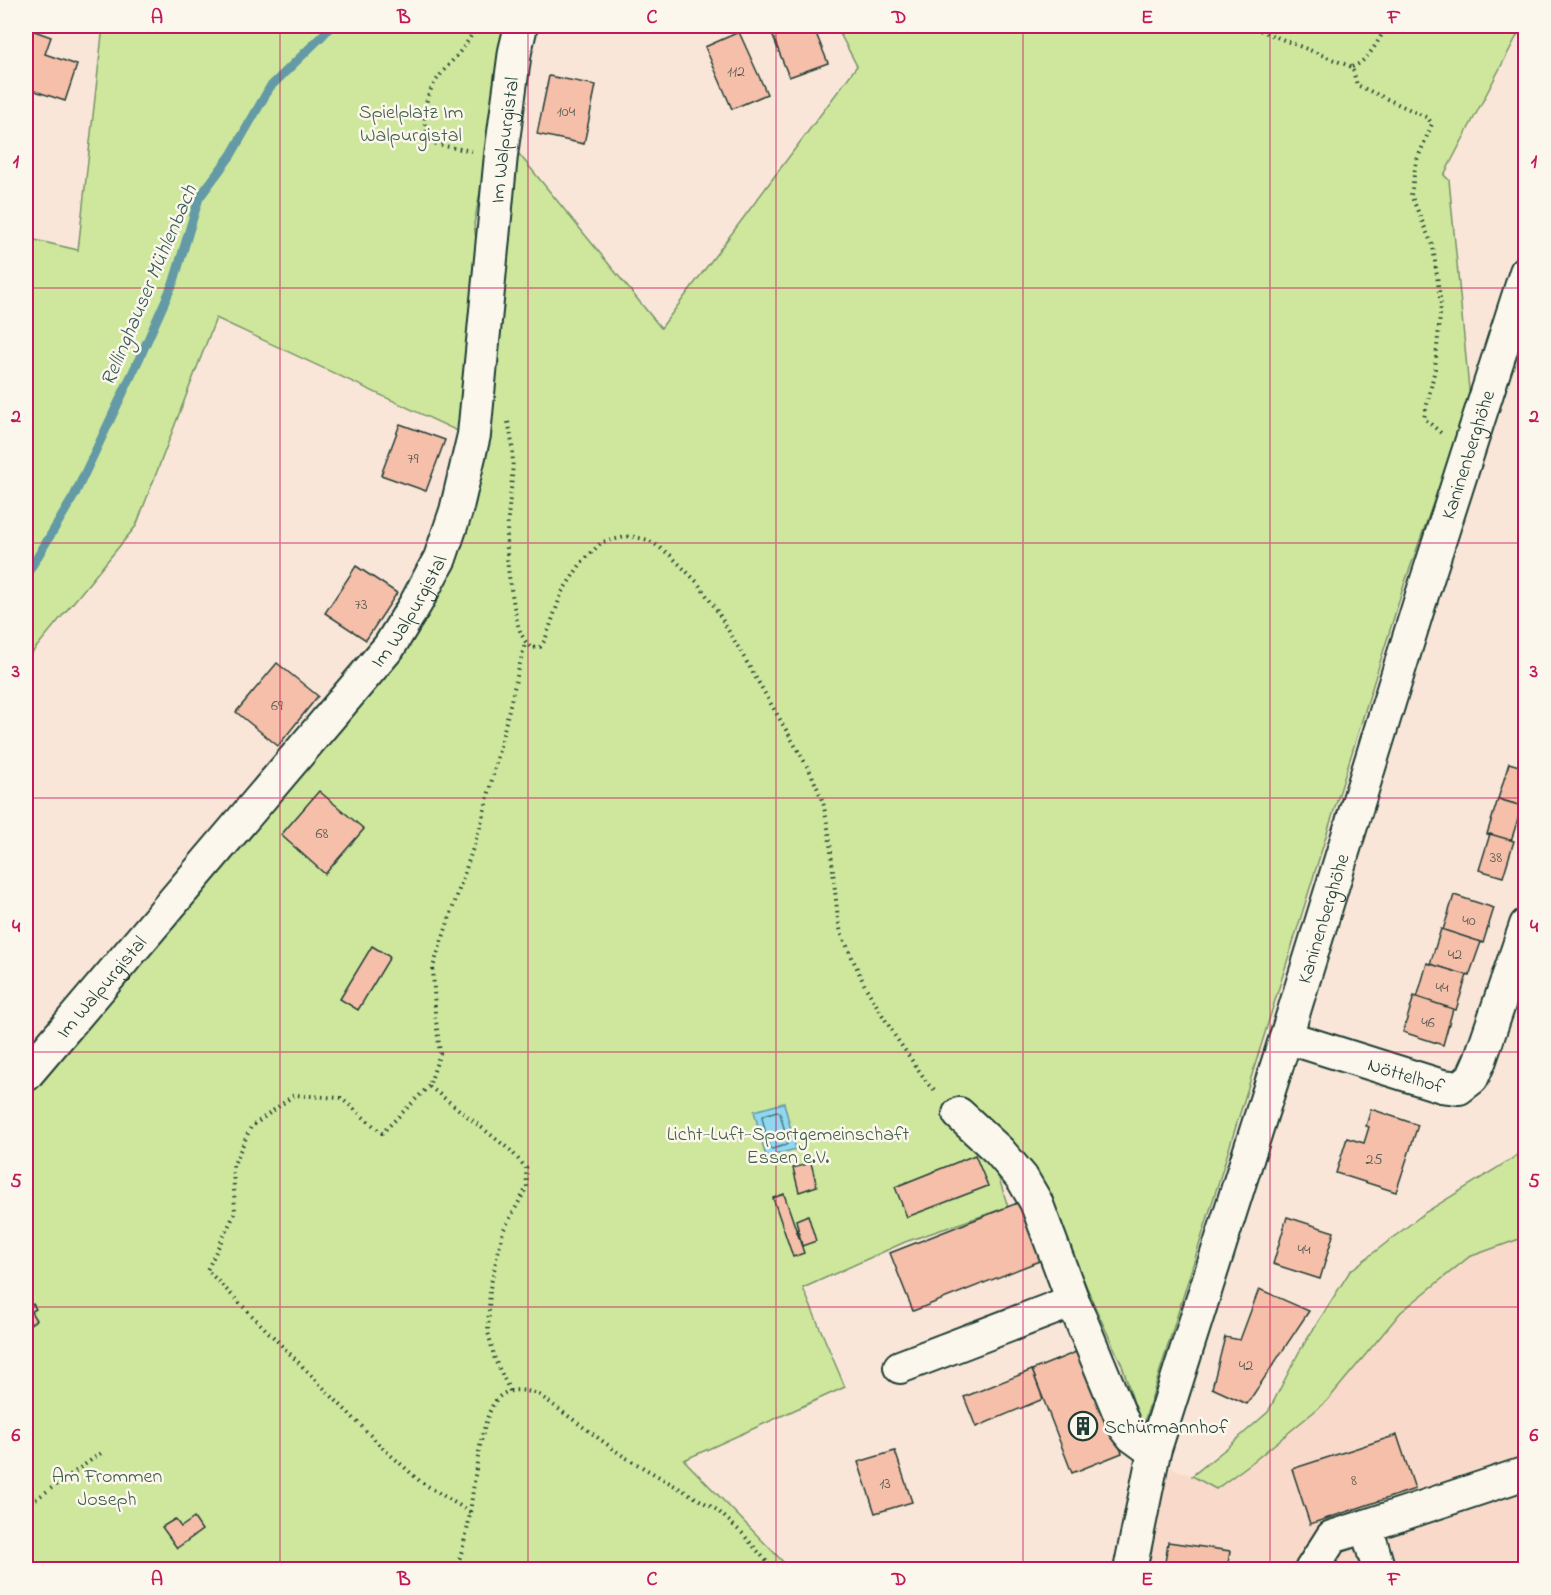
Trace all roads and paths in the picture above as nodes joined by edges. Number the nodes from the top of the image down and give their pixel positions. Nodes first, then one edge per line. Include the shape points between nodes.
1 (476, 26) edge
2 (521, 26) edge
3 (1249, 26) edge
4 (1387, 26) edge
5 (1352, 67) junction
6 (501, 155) junction
7 (1526, 272) edge
8 (480, 383) junction
9 (1466, 457) junction
10 (525, 642) junction
11 (1526, 925) edge
12 (1520, 968) edge
13 (1286, 1036) junction
14 (26, 1075) edge
15 (429, 1086) junction
16 (959, 1114) joint
17 (1074, 1301) junction
18 (900, 1367) dead end
19 (510, 1391) junction
20 (104, 1451) dead end
21 (1154, 1452) junction
22 (1526, 1473) edge
23 (26, 1506) edge
24 (470, 1512) junction
25 (1366, 1526) junction
26 (456, 1569) edge
27 (774, 1569) edge
28 (1130, 1569) edge
29 (1311, 1569) edge
30 (1378, 1569) edge

1 - 6 path via 428,94 425,127 428,139 438,146
2 - 6 street, Im Walpurgistal
3 - 5 path
4 - 5 path via 1364,60
5 - 9 path via 1357,85 1428,118 1432,124 1416,162 1411,195 1433,247 1441,305 1435,369 1424,418
6 - 8 street, Im Walpurgistal
7 - 9 street, Kaninenberghöhe
8 - 10 path via 507,418 512,438 507,550 519,630
8 - 14 street, Im Walpurgistal via 474,435 440,558 388,648
9 - 13 street, Kaninenberghöhe
10 - 15 path via 482,821 433,967 440,1053
10 - 16 path via 531,648 540,647 562,592 582,562 602,542 630,536 649,540 697,582 811,774 823,802 839,926 865,986 929,1085
11 - 12 street, Nöttelhof
12 - 13 street, Nöttelhof via 1472,1078 1459,1088
13 - 21 street, Kaninenberghöhe
15 - 19 path via 510,1150 526,1168 527,1187 503,1231 490,1288 488,1332 495,1360
15 - 24 path via 382,1133 341,1098 294,1095 251,1127 233,1166 235,1213 207,1270 384,1449 421,1482
16 - 17 street via 1022,1178 1036,1202
17 - 18 street
17 - 21 street via 1125,1427
19 - 24 path via 492,1404 486,1422
19 - 27 path via 538,1394 623,1456 717,1510
20 - 23 path
21 - 28 street, Kaninenberghöhe
22 - 25 street
24 - 26 path
25 - 29 street via 1332,1537
25 - 30 street

